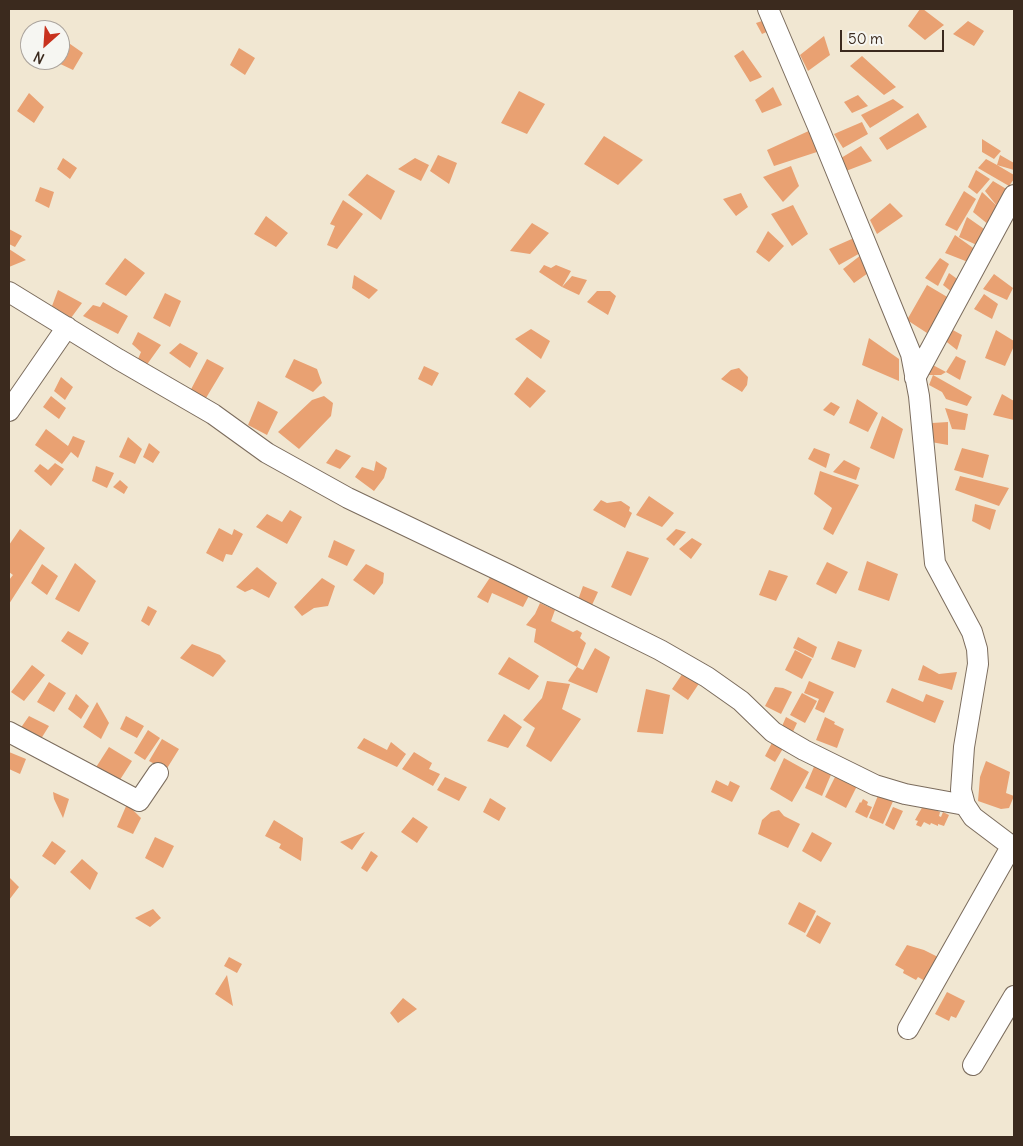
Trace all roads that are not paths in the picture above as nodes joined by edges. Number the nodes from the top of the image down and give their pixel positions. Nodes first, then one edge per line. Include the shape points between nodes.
1 (768, 9) edge
2 (1014, 195) edge
3 (9, 292) edge
4 (67, 327) junction
5 (915, 378) junction
6 (9, 411) edge
7 (9, 732) edge
8 (158, 773) dead end
9 (965, 805) junction
10 (1012, 847) edge
11 (1014, 996) edge
12 (908, 1029) dead end
13 (972, 1065) dead end

1 - 5 street via 911,354
2 - 5 street
3 - 4 street
4 - 6 street
4 - 9 street via 213,414 267,453 348,498 509,574 707,676 741,701 773,732 804,750 876,785 904,794
5 - 9 street via 935,563 972,632 977,649 978,664 960,790
7 - 8 street via 139,801
9 - 10 street via 973,816
10 - 12 street
11 - 13 street

